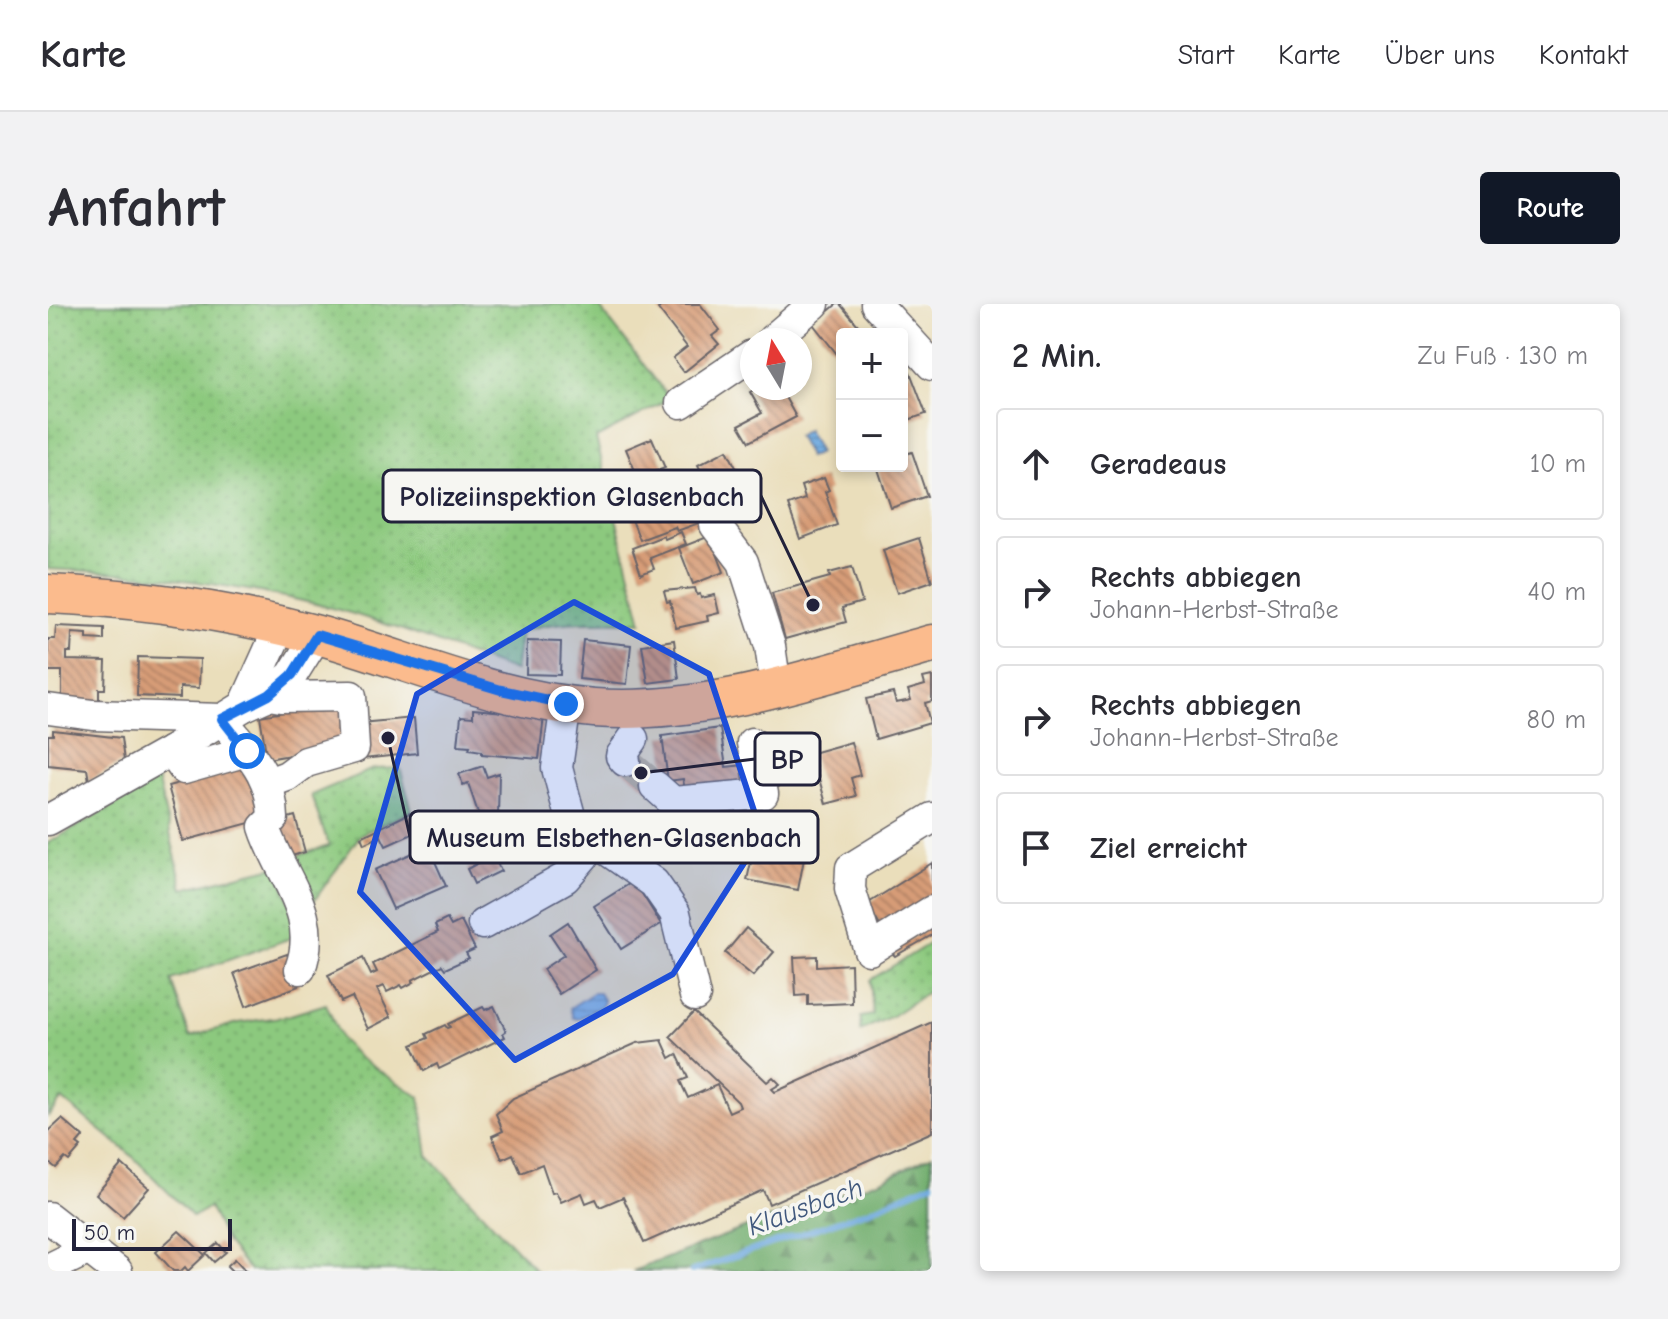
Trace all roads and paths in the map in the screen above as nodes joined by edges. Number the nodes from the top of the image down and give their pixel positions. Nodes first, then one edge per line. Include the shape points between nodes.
1 (814, 304) edge
2 (876, 304) edge
3 (786, 328) edge
4 (740, 363) edge
5 (932, 365) edge
6 (681, 403) dead end
7 (715, 525) dead end
8 (48, 594) edge
9 (280, 626) junction
10 (317, 635) junction
11 (932, 644) edge
12 (776, 687) junction
13 (566, 704) junction
14 (245, 707) junction
15 (48, 709) edge
16 (752, 743) dead end
17 (171, 751) junction
18 (247, 751) junction
19 (268, 783) junction
20 (655, 786) tunnel mouth
21 (932, 818) edge
22 (48, 820) edge
23 (596, 842) junction
24 (932, 911) edge
25 (483, 924) dead end
26 (300, 969) dead end
27 (695, 996) dead end
28 (48, 1217) edge
29 (89, 1249) junction
30 (48, 1269) edge
31 (117, 1271) edge

1 - 3 street
2 - 5 street
4 - 6 street
7 - 12 street via 743,562 770,646
8 - 9 main road via 153,603
9 - 10 main road
9 - 14 street
10 - 13 main road
10 - 14 street via 292,675
11 - 12 main road
12 - 13 main road via 654,709
13 - 23 street via 557,768 571,820
14 - 15 street via 93,715
14 - 17 street
14 - 18 street
14 - 19 street via 281,697 351,696 354,748 306,762
16 - 20 street via 763,794 673,802
17 - 18 street via 184,769
17 - 22 street
18 - 19 street
19 - 26 street via 273,818 264,827 286,870 307,938
21 - 24 street via 851,868 850,889 869,950
23 - 25 street via 565,878
23 - 27 street via 654,883 675,913
28 - 29 street
29 - 30 street
29 - 31 street

